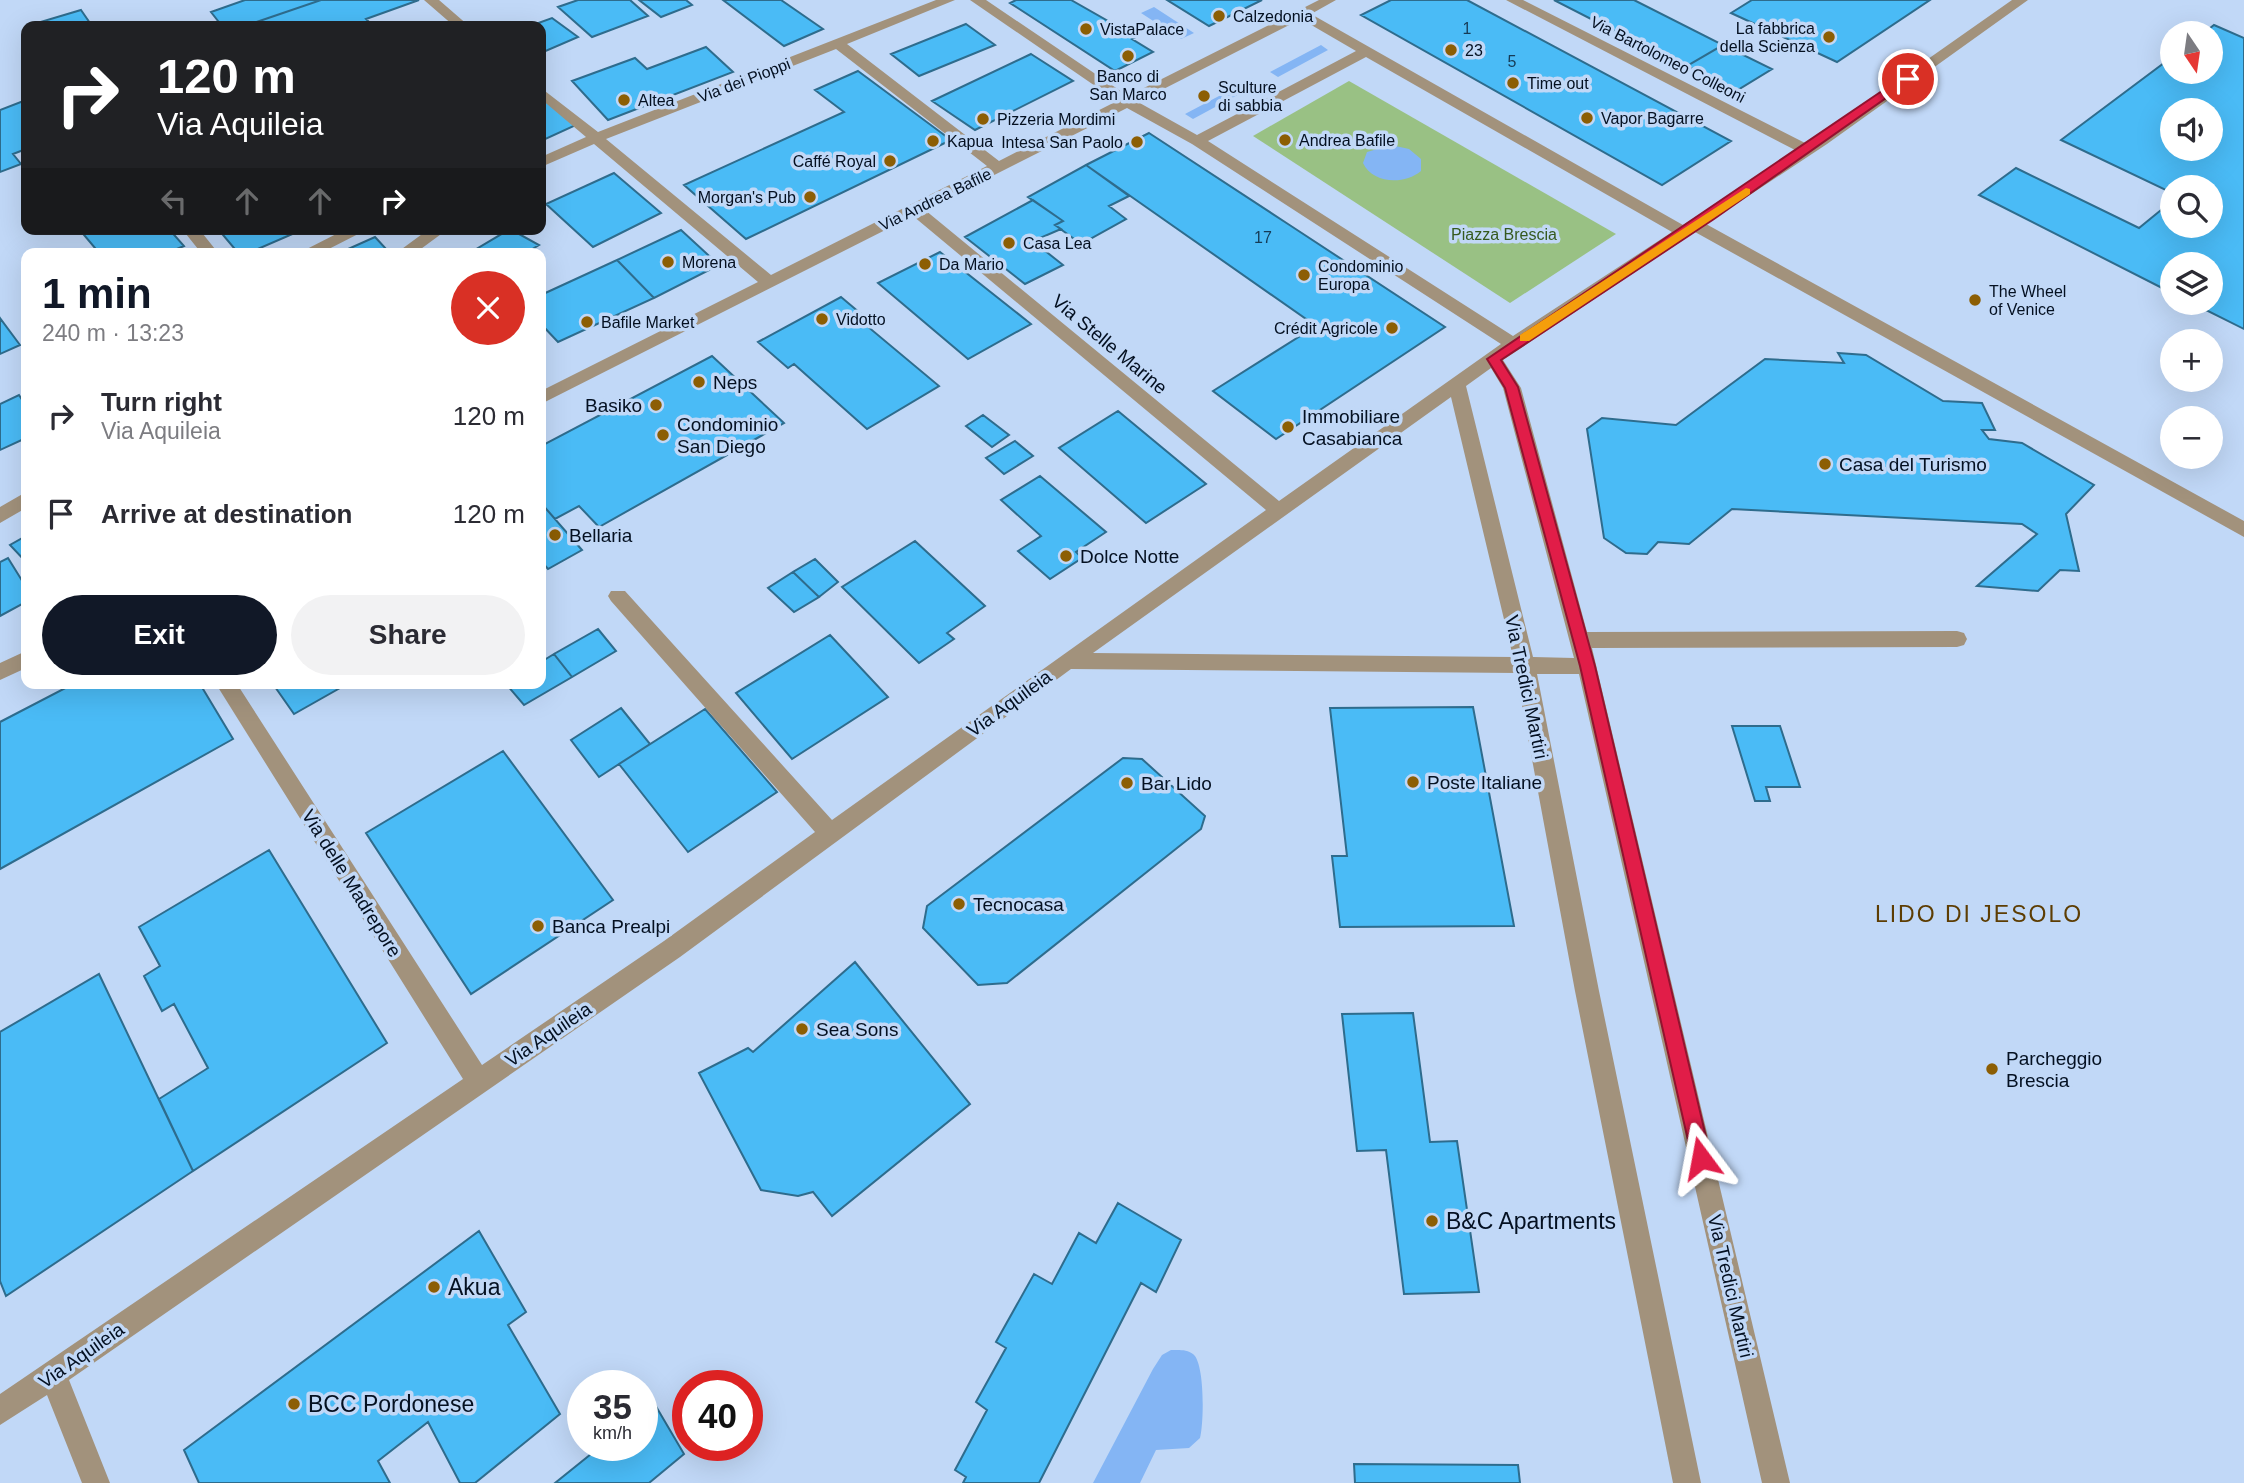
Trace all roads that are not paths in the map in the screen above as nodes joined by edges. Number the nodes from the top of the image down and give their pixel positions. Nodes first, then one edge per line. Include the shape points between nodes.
1 (431, 0) edge
2 (948, 0) edge
3 (977, 0) edge
4 (1329, 0) edge
5 (1513, 0) edge
6 (2021, 0) edge
7 (1301, 14) junction
8 (456, 21) edge
9 (838, 44) junction
10 (1366, 52) junction
11 (546, 96) edge
12 (1129, 103) junction
13 (595, 138) junction
14 (1197, 141) junction
15 (1807, 150) junction
16 (546, 161) edge
17 (999, 167) junction
18 (914, 209) junction
19 (1690, 229) junction
20 (347, 235) edge
21 (431, 235) edge
22 (318, 248) edge
23 (412, 248) edge
24 (769, 282) junction
25 (1513, 344) junction
26 (1494, 359) junction
27 (1457, 386) junction
28 (546, 395) edge
29 (21, 502) edge
30 (1279, 511) junction
31 (0, 516) edge
32 (2244, 530) edge
33 (618, 596) dead end
34 (1957, 639) dead end
35 (1580, 640) junction
36 (1067, 661) junction
37 (21, 662) edge
38 (1525, 665) junction
39 (1587, 666) junction
40 (0, 672) edge
41 (229, 689) edge
42 (830, 834) junction
43 (479, 1082) junction
44 (53, 1375) junction
45 (0, 1411) edge
46 (96, 1483) edge
47 (1688, 1483) edge
48 (1776, 1483) edge

1 - 8 street
2 - 9 street, Via dei Pioppi
3 - 12 street
4 - 7 street, Via Andrea Bafile
5 - 15 street, Via Bartolomeo Colleoni
6 - 15 street, Via Aquileia
7 - 10 street
7 - 12 street, Via Andrea Bafile
9 - 13 street, Via dei Pioppi
9 - 17 street
10 - 14 street
10 - 19 street
11 - 13 street
12 - 14 street
12 - 17 street, Via Andrea Bafile
13 - 16 street, Via dei Pioppi
13 - 24 street
14 - 25 street
15 - 19 street, Via Aquileia
17 - 18 street, Via Andrea Bafile
18 - 24 street, Via Andrea Bafile
18 - 30 street, Via Stelle Marine
19 - 25 street, Via Aquileia
19 - 32 street
20 - 22 street
21 - 23 street
24 - 28 street, Via Andrea Bafile
25 - 26 street, Via Aquileia
26 - 27 street, Via Aquileia
26 - 35 street, Via Tredici Martiri via 1511,387
27 - 30 street, Via Aquileia
27 - 38 street, Via Tredici Martiri
29 - 31 street
30 - 36 street, Via Aquileia
33 - 42 street
34 - 35 street
35 - 39 street, Via Tredici Martiri
36 - 38 street
36 - 42 street, Via Aquileia
37 - 40 street
38 - 39 street
38 - 47 street, Via Tredici Martiri
39 - 48 street, Via Tredici Martiri
41 - 43 street, Via delle Madrepore
42 - 43 street, Via Aquileia
43 - 44 street, Via Aquileia
44 - 45 street, Via Aquileia
44 - 46 street

